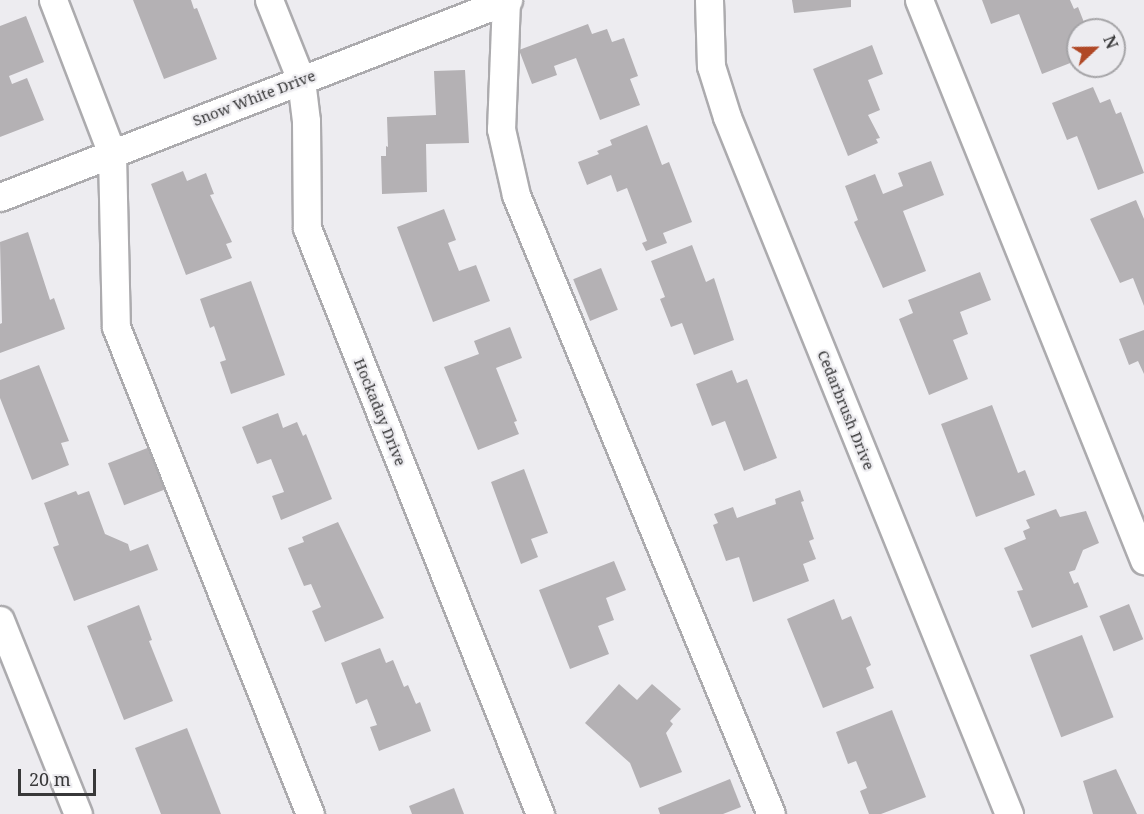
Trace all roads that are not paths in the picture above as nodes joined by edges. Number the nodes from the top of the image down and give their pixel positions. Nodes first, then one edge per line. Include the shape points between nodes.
1 (53, 0) edge
2 (269, 0) edge
3 (507, 0) edge
4 (709, 0) edge
5 (920, 0) edge
6 (301, 80) junction
7 (112, 154) junction
8 (0, 197) edge
9 (1144, 560) edge
10 (0, 620) edge
11 (78, 814) edge
12 (310, 814) edge
13 (540, 814) edge
14 (771, 814) edge
15 (1009, 814) edge

1 - 7 street
2 - 6 street, Hockaday Drive
3 - 6 street, Snow White Drive
3 - 14 street via 501,129 516,195
4 - 15 street, Cedarbrush Drive via 711,66 727,117
5 - 9 street
6 - 7 street, Snow White Drive
6 - 13 street, Hockaday Drive via 306,121 307,228
7 - 8 street, Snow White Drive
7 - 12 street via 116,327
10 - 11 street

